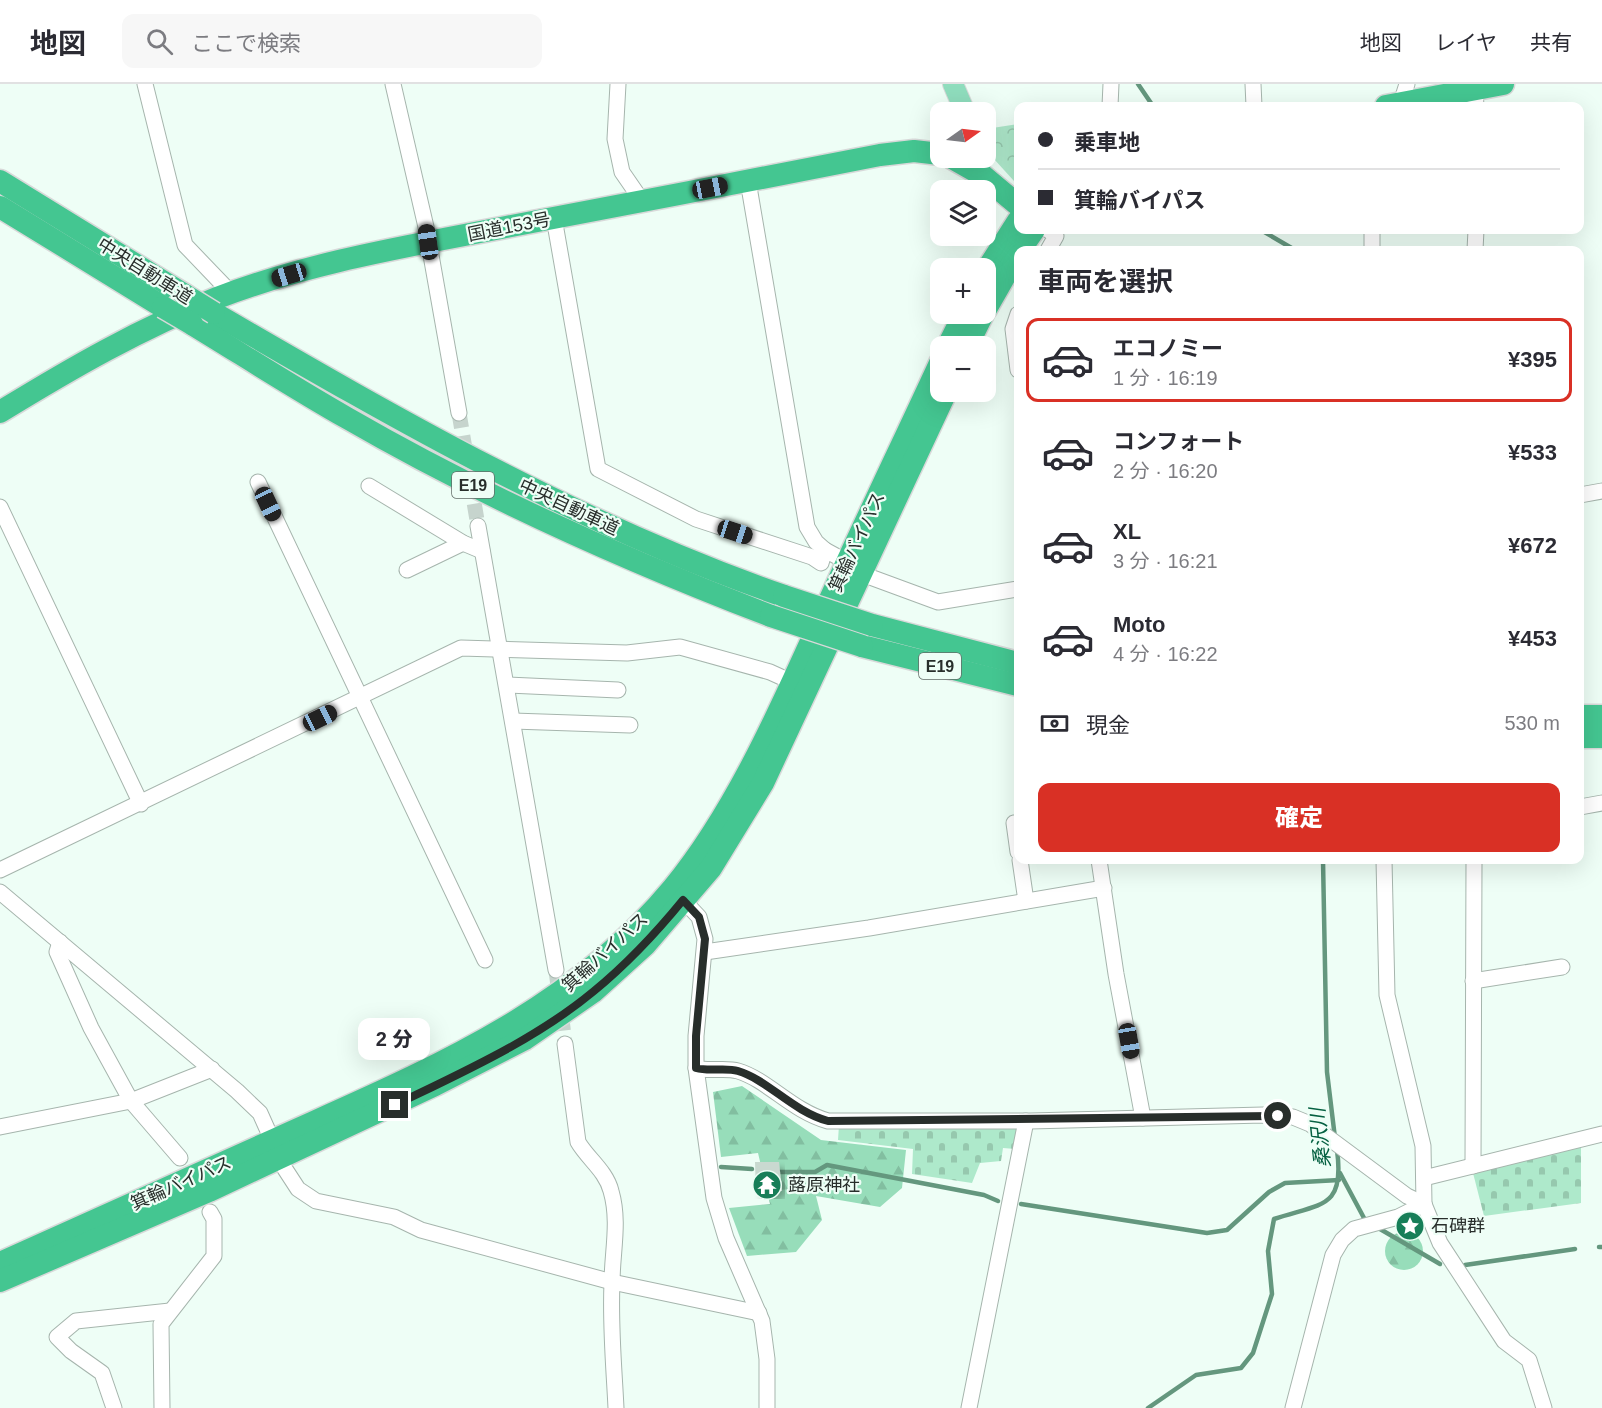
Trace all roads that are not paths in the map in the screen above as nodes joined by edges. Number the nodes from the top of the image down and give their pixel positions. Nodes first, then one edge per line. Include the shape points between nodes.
1 (145, 84) edge
2 (393, 84) edge
3 (618, 84) edge
4 (953, 84) edge
5 (1111, 84) edge
6 (1253, 84) edge
7 (1503, 84) edge
8 (1475, 99) edge
9 (1399, 100) edge
10 (960, 102) edge
11 (1110, 102) edge
12 (1254, 102) edge
13 (930, 155) edge
14 (968, 168) edge
15 (748, 181) junction
16 (0, 182) edge
17 (642, 201) junction
18 (1014, 202) edge
19 (0, 207) edge
20 (554, 218) junction
21 (1014, 227) edge
22 (428, 242) junction
23 (994, 258) edge
24 (1014, 261) edge
25 (996, 292) edge
26 (231, 293) junction
27 (930, 387) edge
28 (941, 402) edge
29 (0, 412) edge
30 (459, 413) tunnel mouth
31 (258, 482) dead end
32 (369, 486) dead end
33 (1602, 491) edge
34 (1584, 494) edge
35 (0, 507) edge
36 (478, 526) tunnel mouth
37 (463, 543) junction
38 (825, 550) junction
39 (482, 551) junction
40 (854, 568) junction
41 (407, 570) dead end
42 (1014, 590) edge
43 (501, 650) junction
44 (1014, 662) edge
45 (792, 682) junction
46 (1014, 684) edge
47 (507, 685) junction
48 (618, 690) dead end
49 (360, 699) junction
50 (1584, 716) edge
51 (1602, 716) edge
52 (513, 721) junction
53 (630, 725) dead end
54 (1584, 737) edge
55 (1602, 737) edge
56 (1602, 803) edge
57 (141, 804) junction
58 (1584, 806) edge
59 (1021, 864) edge
60 (1100, 864) edge
61 (1384, 864) edge
62 (1474, 864) edge
63 (0, 870) edge
64 (1104, 888) junction
65 (0, 892) edge
66 (683, 900) junction
67 (1026, 901) junction
68 (60, 942) junction
69 (705, 952) junction
70 (485, 960) dead end
71 (1562, 967) dead end
72 (556, 970) tunnel mouth
73 (1473, 981) junction
74 (565, 1044) tunnel mouth
75 (696, 1068) junction
76 (212, 1069) junction
77 (131, 1101) junction
78 (1143, 1118) junction
79 (1026, 1121) junction
80 (0, 1127) edge
81 (1602, 1134) edge
82 (276, 1149) junction
83 (180, 1158) dead end
84 (1473, 1166) junction
85 (1424, 1178) junction
86 (1424, 1204) junction
87 (210, 1212) dead end
88 (0, 1263) edge
89 (0, 1281) edge
90 (612, 1282) junction
91 (170, 1311) junction
92 (759, 1312) junction
93 (114, 1408) edge
94 (162, 1408) edge
95 (616, 1408) edge
96 (767, 1408) edge
97 (969, 1408) edge
98 (1293, 1408) edge
99 (1544, 1408) edge

1 - 26 street via 185,245
2 - 22 street
3 - 17 street via 615,139 622,172
4 - 10 main road
5 - 11 street
6 - 12 street
7 - 8 highway
8 - 9 highway
13 - 15 highway, 国道153号 via 896,153
14 - 18 highway, 国道153号
15 - 17 highway, 国道153号
15 - 38 street via 807,527
16 - 44 highway, 中央自動車道 / E19, bridge via 214,313 505,477 642,542 714,572 872,625
17 - 20 highway, 国道153号
19 - 46 highway, 中央自動車道 / E19, bridge via 347,419 597,545 771,616 862,646
20 - 22 highway, 国道153号
20 - 38 street via 598,469 696,519 821,563
21 - 23 highway
22 - 26 highway, 国道153号 via 344,260
22 - 30 street
24 - 25 highway
26 - 29 highway, 国道153号 via 162,321
27 - 40 highway, 箕輪バイパス
28 - 40 highway, 箕輪バイパス
31 - 49 street
32 - 37 street
33 - 34 street
35 - 57 street
36 - 39 street
37 - 39 street
37 - 41 street
38 - 40 street
39 - 43 street
40 - 42 street via 938,602
40 - 45 highway, 箕輪バイパス
40 - 66 highway, 箕輪バイパス via 763,783 711,868
43 - 45 street via 627,653 680,647
43 - 47 street
43 - 49 street via 461,648
45 - 82 highway, 箕輪バイパス via 707,841 672,889 584,975 510,1027
47 - 48 street
47 - 52 street
49 - 57 street
49 - 70 street
50 - 51 highway
52 - 53 street
52 - 72 street
54 - 55 highway
56 - 58 street
57 - 63 street
59 - 67 street
60 - 64 street
61 - 85 street via 1387,995 1423,1146
62 - 73 street
64 - 67 street
64 - 78 street
65 - 68 street
66 - 69 street via 699,917
66 - 82 highway, 箕輪バイパス via 645,945 593,992 525,1039 435,1085
67 - 69 street
68 - 76 street
68 - 77 street via 57,952 82,1009
69 - 75 street
71 - 73 street
73 - 84 street
74 - 90 street via 578,1142 598,1164 611,1190 617,1224
75 - 79 street via 737,1071 808,1116 828,1121
75 - 92 street via 714,1198 726,1238
76 - 77 street
76 - 82 street via 260,1113
77 - 80 street
77 - 83 street
78 - 79 street
78 - 86 street via 1293,1117 1310,1124 1407,1196
79 - 97 street
81 - 84 street
82 - 88 highway, 箕輪バイパス
82 - 89 highway, 箕輪バイパス via 209,1191
82 - 90 street via 298,1189 316,1201 394,1217 421,1230
84 - 85 street
85 - 86 street
86 - 98 street via 1398,1217 1354,1229 1342,1240 1333,1256
86 - 99 street via 1440,1243 1504,1341 1529,1360
87 - 91 street via 214,1256
90 - 92 street
90 - 95 street
91 - 93 street via 76,1321 57,1336 71,1352 102,1373
91 - 94 street via 161,1323
92 - 96 street via 767,1359

